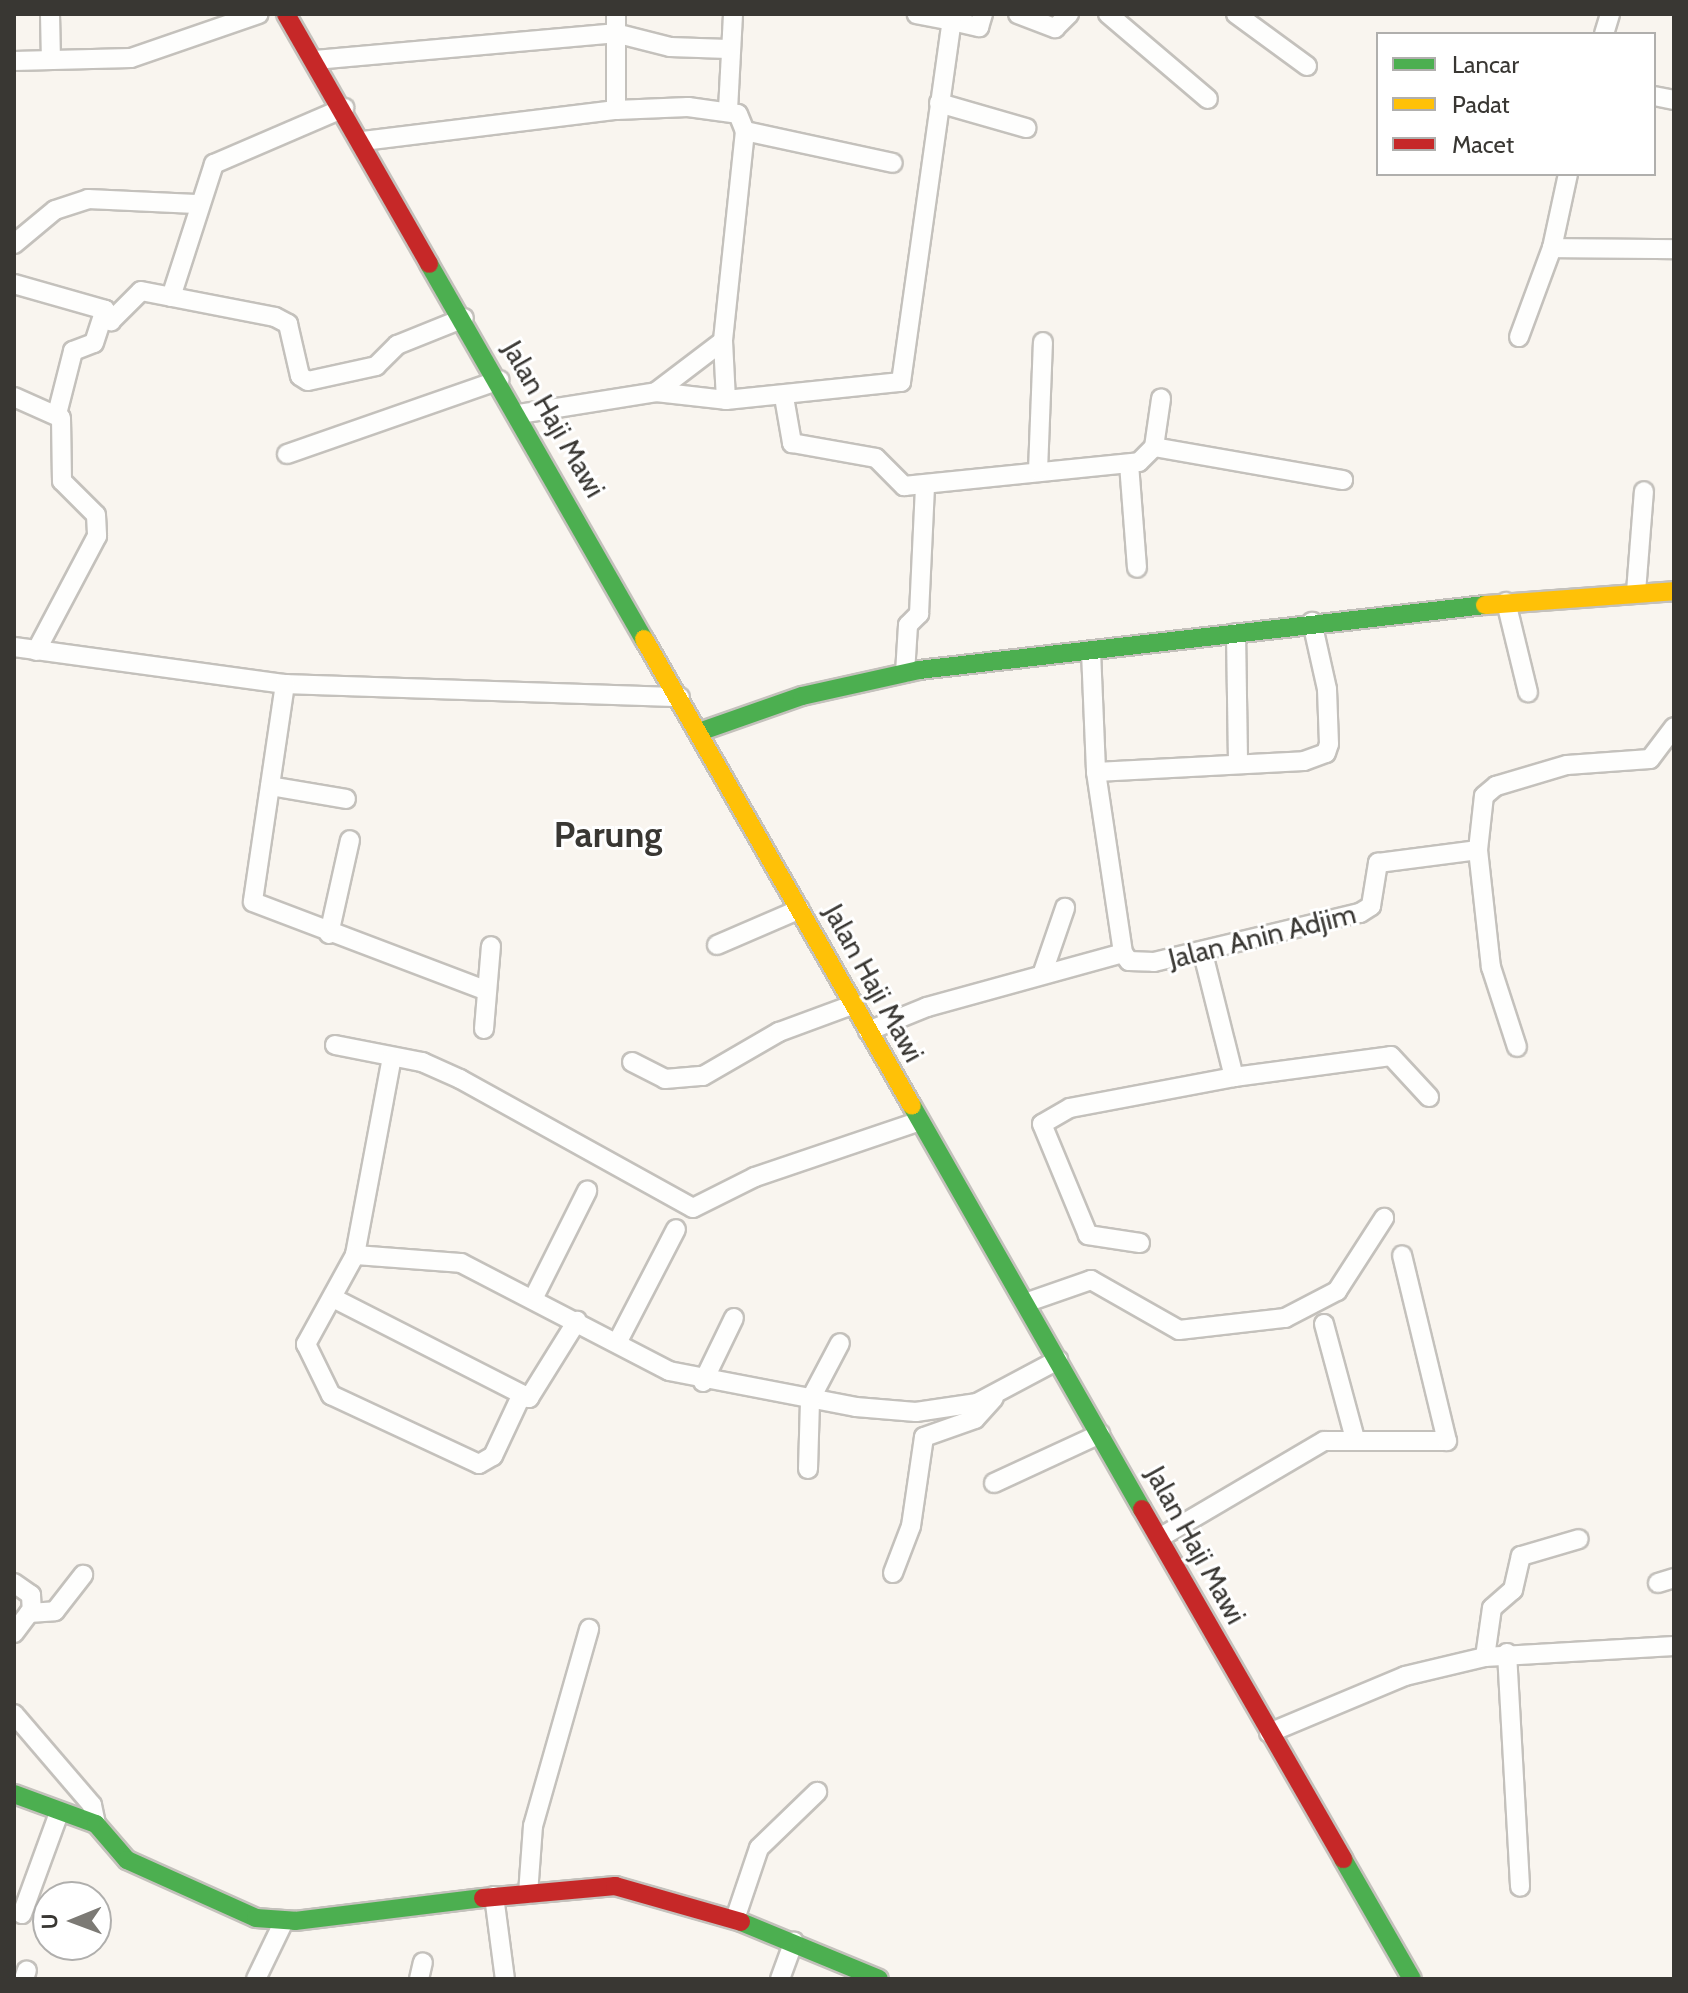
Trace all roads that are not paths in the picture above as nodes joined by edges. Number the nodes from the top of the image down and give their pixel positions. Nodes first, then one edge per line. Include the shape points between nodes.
1 (50, 14) edge
2 (259, 14) edge
3 (286, 14) edge
4 (733, 14) edge
5 (917, 14) edge
6 (983, 14) edge
7 (1018, 14) edge
8 (1069, 14) edge
9 (1108, 14) edge
10 (1236, 14) edge
11 (952, 21) junction
12 (616, 24) edge
13 (728, 49) junction
14 (51, 60) junction
15 (315, 60) junction
16 (14, 61) edge
17 (1307, 66) dead end
18 (1208, 99) dead end
19 (939, 103) junction
20 (344, 108) junction
21 (616, 110) junction
22 (728, 110) junction
23 (1026, 128) dead end
24 (745, 131) junction
25 (363, 141) junction
26 (893, 163) dead end
27 (1568, 176) edge
28 (196, 204) junction
29 (14, 244) edge
30 (1552, 248) junction
31 (1674, 249) edge
32 (14, 284) edge
33 (171, 297) junction
34 (105, 310) junction
35 (464, 318) junction
36 (1519, 337) dead end
37 (723, 341) junction
38 (1043, 342) dead end
39 (500, 380) junction
40 (656, 392) junction
41 (14, 397) edge
42 (784, 397) junction
43 (1161, 399) dead end
44 (726, 400) junction
45 (57, 414) junction
46 (519, 414) junction
47 (1154, 447) junction
48 (287, 454) dead end
49 (1129, 464) junction
50 (1038, 471) junction
51 (1343, 480) dead end
52 (925, 486) junction
53 (1644, 491) dead end
54 (1137, 568) dead end
55 (1674, 591) edge
56 (1636, 592) junction
57 (1506, 602) junction
58 (1312, 622) junction
59 (1236, 633) junction
60 (14, 647) edge
61 (36, 651) junction
62 (1091, 651) junction
63 (905, 673) junction
64 (285, 684) junction
65 (1528, 692) dead end
66 (680, 697) junction
67 (1674, 727) edge
68 (699, 732) junction
69 (1238, 764) junction
70 (1096, 772) junction
71 (270, 786) junction
72 (346, 799) dead end
73 (350, 840) dead end
74 (1478, 850) junction
75 (1065, 908) dead end
76 (800, 909) junction
77 (329, 934) junction
78 (717, 945) dead end
79 (491, 946) dead end
80 (1123, 953) junction
81 (1203, 954) junction
82 (1043, 972) junction
83 (487, 991) junction
84 (852, 1005) junction
85 (484, 1029) dead end
86 (868, 1031) junction
87 (335, 1045) dead end
88 (1517, 1047) dead end
89 (392, 1057) junction
90 (632, 1062) dead end
91 (1234, 1077) junction
92 (1429, 1097) dead end
93 (920, 1121) junction
94 (587, 1191) dead end
95 (1384, 1218) dead end
96 (676, 1229) dead end
97 (1140, 1243) dead end
98 (355, 1255) junction
99 (1402, 1255) dead end
100 (534, 1297) junction
101 (335, 1299) junction
102 (1025, 1303) junction
103 (734, 1318) dead end
104 (577, 1321) junction
105 (1324, 1324) dead end
106 (617, 1343) junction
107 (840, 1343) dead end
108 (1058, 1360) junction
109 (703, 1382) junction
110 (522, 1394) junction
111 (994, 1398) junction
112 (810, 1400) junction
113 (1100, 1434) junction
114 (1355, 1439) junction
115 (808, 1469) dead end
116 (994, 1483) dead end
117 (1161, 1537) junction
118 (1579, 1539) dead end
119 (893, 1573) dead end
120 (83, 1575) dead end
121 (14, 1583) edge
122 (28, 1614) junction
123 (589, 1629) dead end
124 (14, 1633) edge
125 (1674, 1646) edge
126 (1507, 1653) junction
127 (1485, 1657) junction
128 (14, 1714) edge
129 (1269, 1733) junction
130 (817, 1792) dead end
131 (14, 1794) edge
132 (59, 1813) junction
133 (96, 1824) junction
134 (1520, 1887) dead end
135 (528, 1894) junction
136 (494, 1896) junction
137 (22, 1914) dead end
138 (735, 1919) junction
139 (284, 1921) junction
140 (794, 1941) junction
141 (256, 1979) edge
142 (505, 1979) edge
143 (780, 1979) edge
144 (879, 1979) edge
145 (1412, 1979) edge

1 - 14 street
2 - 14 street via 131,58
3 - 15 street, Jalan Haji Mawi
4 - 13 street
5 - 11 street
6 - 11 street via 979,27
7 - 8 street via 1055,28
9 - 18 street
10 - 17 street
11 - 19 street
12 - 13 street via 670,47
12 - 15 street
12 - 21 street
13 - 22 street
14 - 16 street
15 - 20 street, Jalan Haji Mawi
19 - 23 street
19 - 42 street via 906,376 893,385 803,387
20 - 25 street, Jalan Haji Mawi
20 - 28 street via 228,154 207,174
21 - 22 street
21 - 25 street
22 - 24 street
24 - 26 street
24 - 37 street
25 - 35 street, Jalan Haji Mawi
27 - 30 street
28 - 29 street via 88,199 55,210
28 - 33 street
30 - 31 street
30 - 36 street
32 - 34 street
33 - 34 street via 134,292 114,321
33 - 35 street via 284,320 300,376 308,381 376,366 397,345
34 - 45 street via 94,343 73,351
35 - 39 street, Jalan Haji Mawi
37 - 40 street
37 - 44 street
38 - 50 street
39 - 46 street, Jalan Haji Mawi
39 - 48 street
40 - 44 street
40 - 46 street
41 - 45 street
42 - 44 street
42 - 52 street via 792,443 876,458 899,485
43 - 47 street
45 - 61 street via 65,437 62,481 96,515 97,536
46 - 66 street, Jalan Haji Mawi
47 - 49 street
47 - 51 street
49 - 50 street
49 - 54 street
50 - 52 street
52 - 63 street via 919,614 907,626
53 - 56 street
55 - 56 street
56 - 57 street
57 - 58 street
57 - 65 street
58 - 59 street
58 - 69 street via 1327,689 1326,753
59 - 62 street
59 - 69 street
60 - 61 street
61 - 64 street
62 - 63 street
62 - 70 street
63 - 68 street via 802,696
64 - 66 street
64 - 71 street
66 - 68 street, Jalan Haji Mawi
67 - 74 street via 1650,759 1567,765 1496,786 1484,796
68 - 76 street, Jalan Haji Mawi
69 - 70 street
70 - 80 street
71 - 72 street
71 - 77 street via 253,902
73 - 77 street
74 - 81 street, Jalan Anin Adjim via 1384,860 1375,867 1367,910
74 - 88 street via 1491,967
75 - 82 street
76 - 78 street
76 - 84 street, Jalan Haji Mawi
77 - 83 street
79 - 83 street
80 - 81 street, Jalan Anin Adjim via 1138,964
80 - 82 street, Jalan Anin Adjim
81 - 91 street
82 - 86 street, Jalan Anin Adjim
83 - 85 street
84 - 86 street, Jalan Haji Mawi
84 - 90 street via 779,1032 703,1076 665,1079
86 - 93 street, Jalan Haji Mawi
87 - 89 street
89 - 93 street via 422,1062 504,1100 693,1208 755,1177
89 - 98 street
91 - 92 street via 1391,1056
91 - 97 street via 1070,1108 1042,1124 1088,1235
93 - 102 street, Jalan Haji Mawi
94 - 100 street
95 - 102 street via 1337,1291 1272,1321 1179,1330 1091,1280
96 - 106 street
98 - 100 street via 461,1263
98 - 101 street
99 - 114 street via 1449,1436 1435,1445
100 - 104 street
101 - 110 street
101 - 110 street via 306,1344 331,1395 479,1464 493,1456
102 - 108 street, Jalan Haji Mawi
103 - 109 street
104 - 106 street
104 - 110 street via 535,1397
105 - 114 street
106 - 109 street
107 - 112 street
108 - 111 street
108 - 113 street, Jalan Haji Mawi
109 - 112 street
111 - 112 street via 901,1412
111 - 119 street via 975,1419 924,1437 911,1526
112 - 115 street
113 - 116 street
113 - 117 street, Jalan Haji Mawi
114 - 117 street via 1302,1451
117 - 129 street, Jalan Haji Mawi
118 - 127 street via 1521,1556 1513,1590 1492,1608
120 - 122 street via 51,1615
121 - 122 street via 31,1595
122 - 124 street
123 - 135 street via 533,1826
125 - 126 street
126 - 127 street
126 - 134 street
127 - 129 street via 1405,1676
128 - 133 street via 92,1805
129 - 145 street, Jalan Haji Mawi
130 - 138 street via 782,1818 759,1848
131 - 132 street
132 - 133 street
132 - 137 street
133 - 139 street via 127,1860 159,1878 256,1918
135 - 136 street
135 - 138 street via 632,1888
136 - 139 street
136 - 142 street
138 - 140 street
139 - 141 street
140 - 143 street
140 - 144 street

